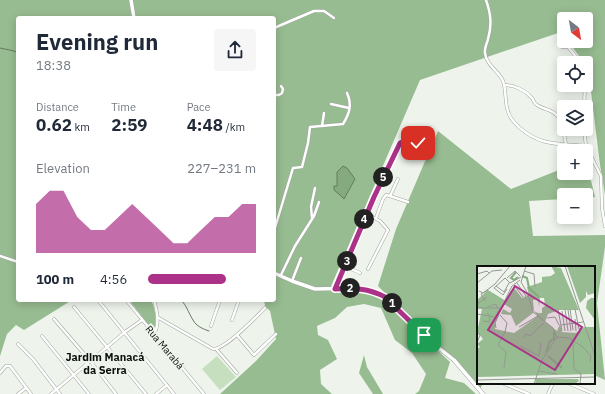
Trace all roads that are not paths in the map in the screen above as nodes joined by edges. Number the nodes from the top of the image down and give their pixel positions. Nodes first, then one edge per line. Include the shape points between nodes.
1 (131, 0) edge
2 (486, 0) edge
3 (134, 16) edge
4 (334, 18) dead end
5 (276, 27) edge
6 (569, 48) edge
7 (575, 56) edge
8 (504, 85) junction
9 (281, 86) dead end
10 (347, 93) dead end
11 (276, 95) edge
12 (331, 104) dead end
13 (349, 108) junction
14 (324, 113) dead end
15 (322, 126) junction
16 (418, 143) dead end
17 (566, 144) joint
18 (593, 160) edge
19 (398, 179) dead end
20 (315, 188) dead end
21 (390, 196) junction
22 (604, 197) edge
23 (318, 202) dead end
24 (408, 202) dead end
25 (367, 214) junction
26 (312, 218) junction
27 (376, 218) junction
28 (276, 224) edge
29 (605, 226) edge
30 (0, 256) edge
31 (301, 258) dead end
32 (16, 261) edge
33 (345, 266) junction
34 (368, 269) dead end
35 (360, 273) dead end
36 (276, 274) edge
37 (281, 275) junction
38 (292, 281) junction
39 (335, 289) junction
40 (100, 302) edge
41 (128, 302) edge
42 (154, 302) edge
43 (219, 302) edge
44 (238, 302) edge
45 (74, 307) dead end
46 (265, 308) dead end
47 (157, 317) junction
48 (54, 319) dead end
49 (142, 320) junction
50 (232, 320) dead end
51 (211, 326) dead end
52 (125, 332) junction
53 (154, 334) junction
54 (276, 334) dead end
55 (237, 335) junction
56 (42, 336) dead end
57 (18, 344) dead end
58 (108, 347) junction
59 (217, 350) junction
60 (91, 362) junction
61 (0, 373) edge
62 (237, 373) dead end
63 (74, 375) junction
64 (504, 384) edge
65 (553, 384) edge
66 (570, 384) edge
67 (167, 385) junction
68 (26, 388) junction
69 (56, 390) junction
70 (522, 392) edge
71 (18, 394) edge
72 (30, 394) edge
73 (51, 394) edge
74 (60, 394) edge
75 (89, 394) edge
76 (116, 394) edge
77 (146, 394) edge
78 (156, 394) edge
79 (174, 394) edge
80 (204, 394) edge
81 (483, 394) edge
82 (529, 394) edge
83 (548, 394) edge
84 (594, 394) edge

1 - 3 main road
2 - 8 street via 491,17 485,55
4 - 5 street via 324,11 314,11
6 - 7 street
8 - 17 street via 518,88 538,106 557,115
8 - 17 street via 506,107 513,122 532,137 545,142
9 - 11 street via 282,93
10 - 13 street
12 - 13 street
13 - 15 street via 343,124
14 - 15 street
15 - 28 street via 310,127 302,167 293,168
16 - 25 street via 407,140 400,143
18 - 22 street via 601,176
19 - 21 street
20 - 26 street via 311,207
21 - 24 street
21 - 27 street via 386,195 384,198
22 - 29 street via 602,208
23 - 26 street
25 - 27 street
25 - 33 street
26 - 37 street
27 - 34 street via 388,230
30 - 32 street
31 - 38 street
33 - 35 street
33 - 39 street
36 - 37 main road
37 - 38 main road
38 - 39 main road via 315,289
39 - 81 main road via 366,289 385,297 430,341 454,360
40 - 52 street
41 - 49 street, Rua Marabá
42 - 47 street
43 - 51 street
44 - 50 street
45 - 58 street
46 - 55 street
47 - 53 street
47 - 59 street
48 - 60 street
49 - 52 street
49 - 53 street, Rua Marabá
52 - 58 street
52 - 67 street
53 - 80 street, Rua Marabá
54 - 55 street via 254,355
55 - 59 street
56 - 63 street
57 - 69 street via 33,359
58 - 60 street
58 - 77 street
59 - 62 street
60 - 63 street
60 - 76 street
61 - 68 street via 6,366 10,366
63 - 69 street
63 - 75 street
64 - 70 street
65 - 83 street
66 - 84 street
67 - 78 street
67 - 79 street
68 - 71 street
68 - 72 street
69 - 73 street
69 - 74 street
70 - 82 street

